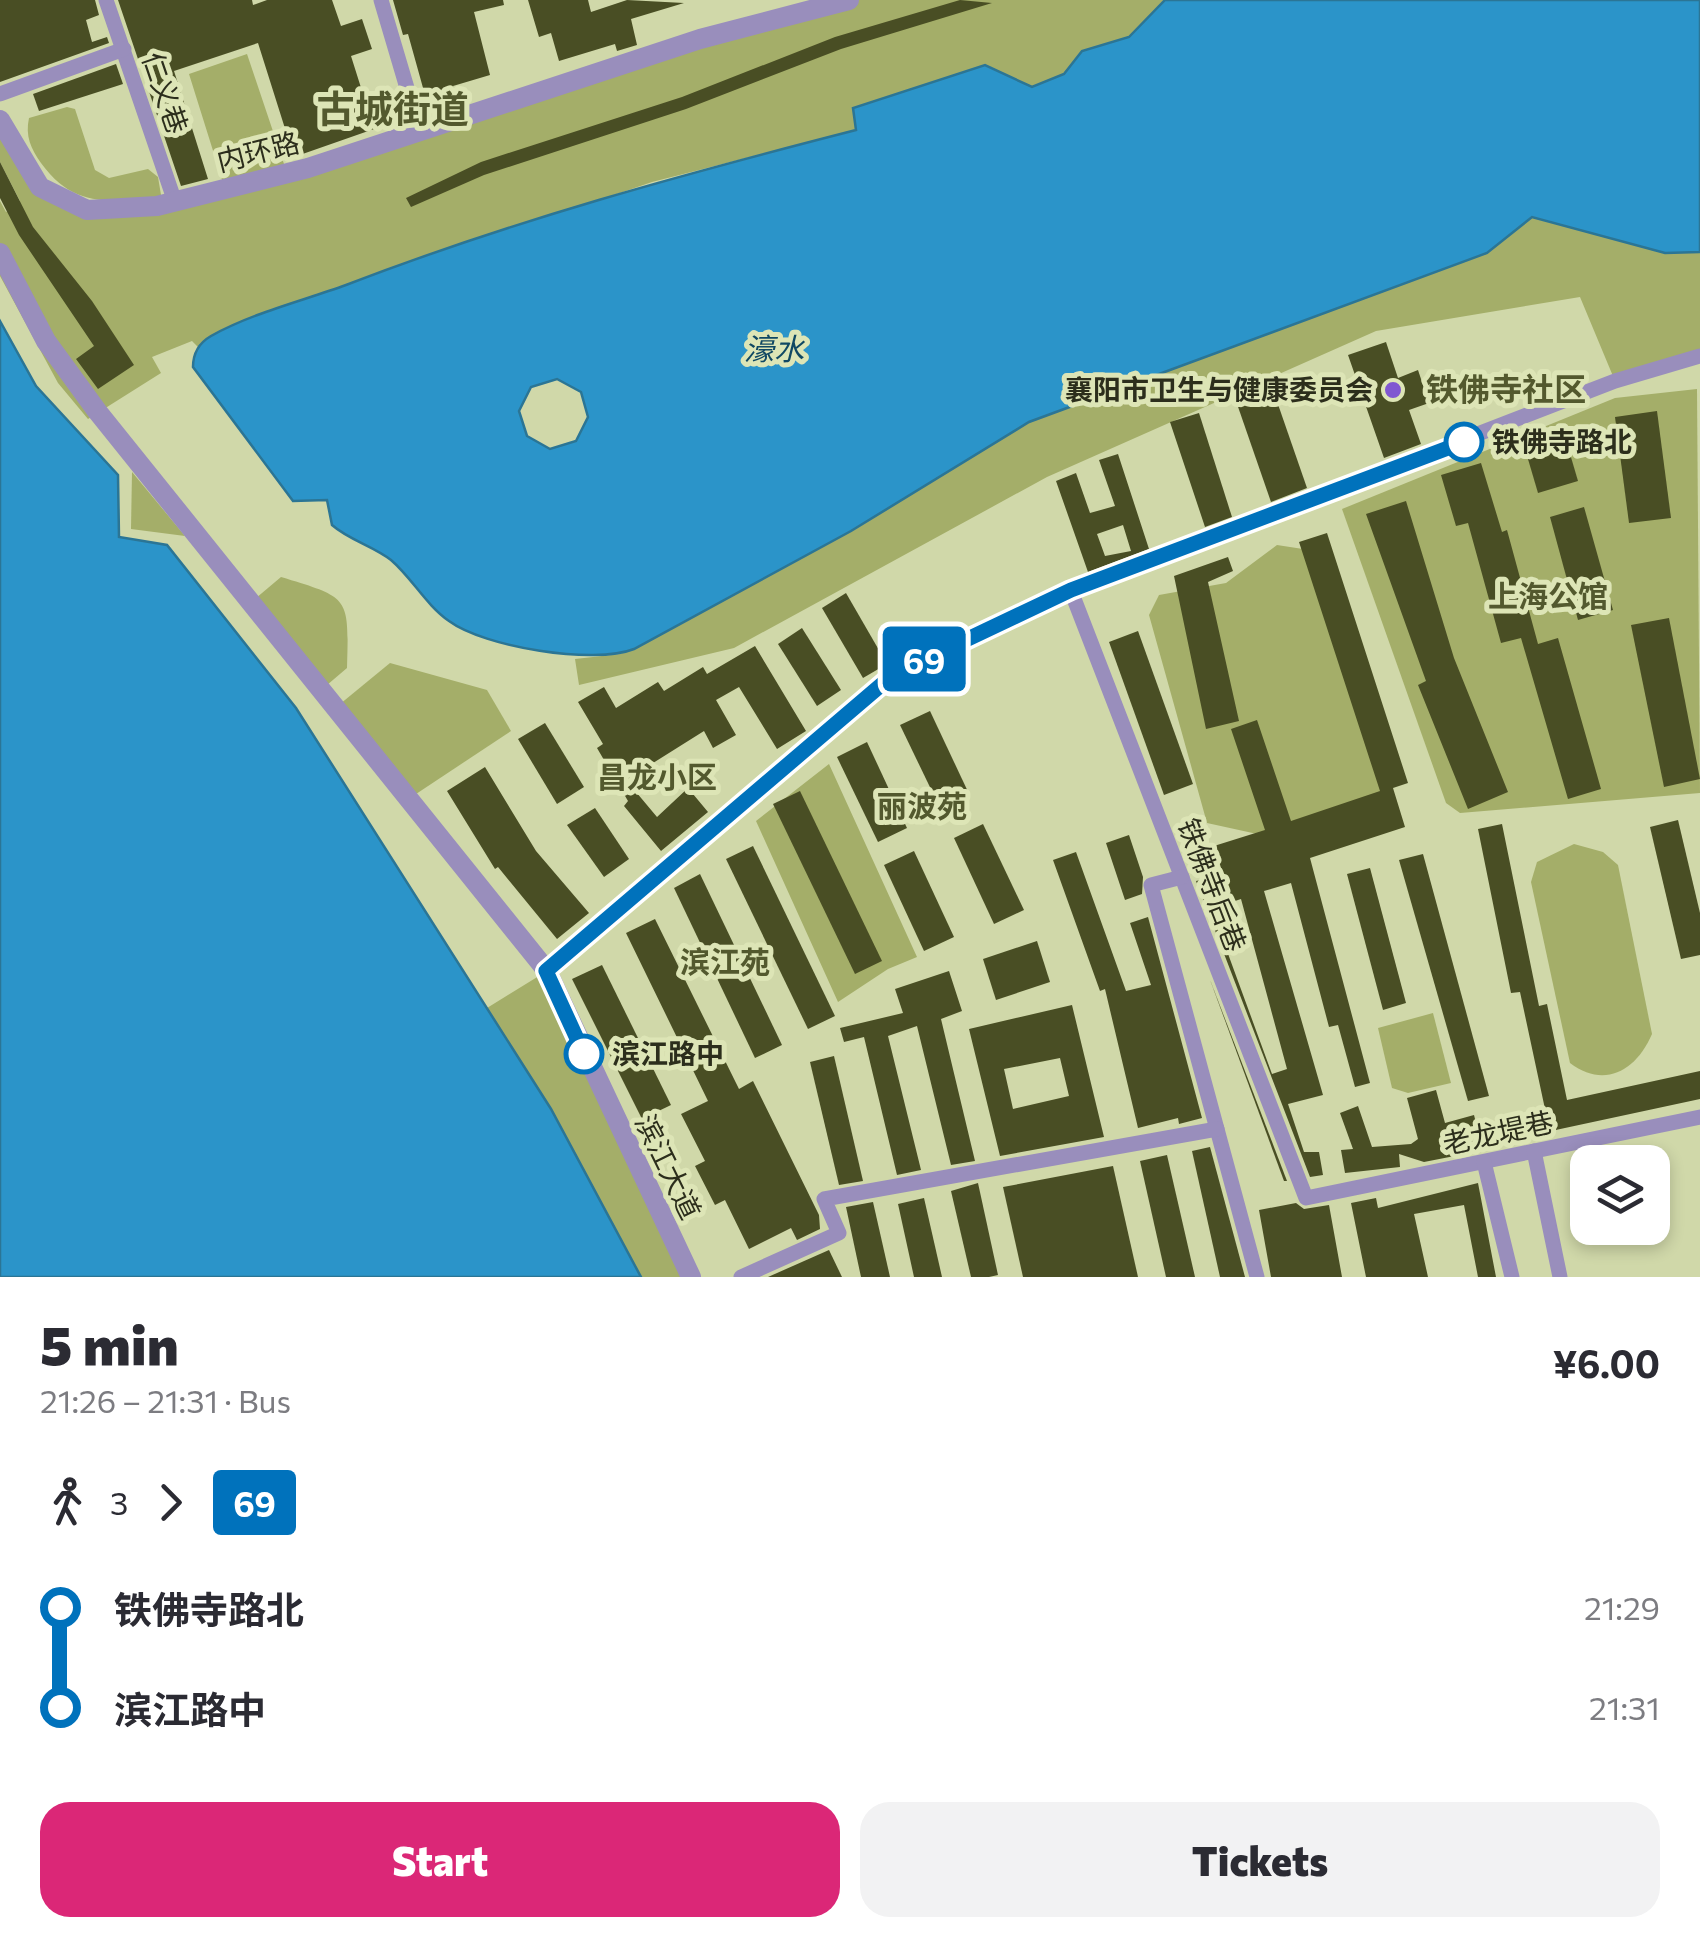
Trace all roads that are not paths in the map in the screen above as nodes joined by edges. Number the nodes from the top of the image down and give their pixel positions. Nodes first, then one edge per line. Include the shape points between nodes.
1 (106, 0) edge
2 (382, 0) edge
3 (849, 0) edge
4 (124, 49) junction
5 (0, 94) edge
6 (0, 120) edge
7 (420, 132) junction
8 (174, 202) junction
9 (0, 252) edge
10 (1700, 356) edge
11 (1071, 590) junction
12 (1182, 877) junction
13 (546, 971) junction
14 (1700, 1117) edge
15 (1217, 1129) junction
16 (1534, 1151) junction
17 (1484, 1162) junction
18 (1306, 1198) joint
19 (691, 1277) edge
20 (741, 1277) edge
21 (1256, 1277) edge
22 (1512, 1277) edge
23 (1560, 1277) edge

1 - 4 street, 仁义巷
2 - 7 street
3 - 7 street, 内环路 via 700,39
4 - 5 street
4 - 8 street, 仁义巷
6 - 8 street, 内环路 via 40,188 88,210
7 - 8 street, 内环路
9 - 13 street, 滨江大道 via 46,341 96,412
10 - 11 street via 1615,381
11 - 12 street, 铁佛寺后巷
11 - 13 street via 894,674
12 - 15 street via 1151,885
12 - 18 street, 铁佛寺后巷
13 - 19 street, 滨江大道
14 - 16 street, 老龙堤巷
15 - 20 street via 824,1200 839,1233
15 - 21 street
16 - 17 street, 老龙堤巷
16 - 23 street
17 - 18 street, 老龙堤巷
17 - 22 street

